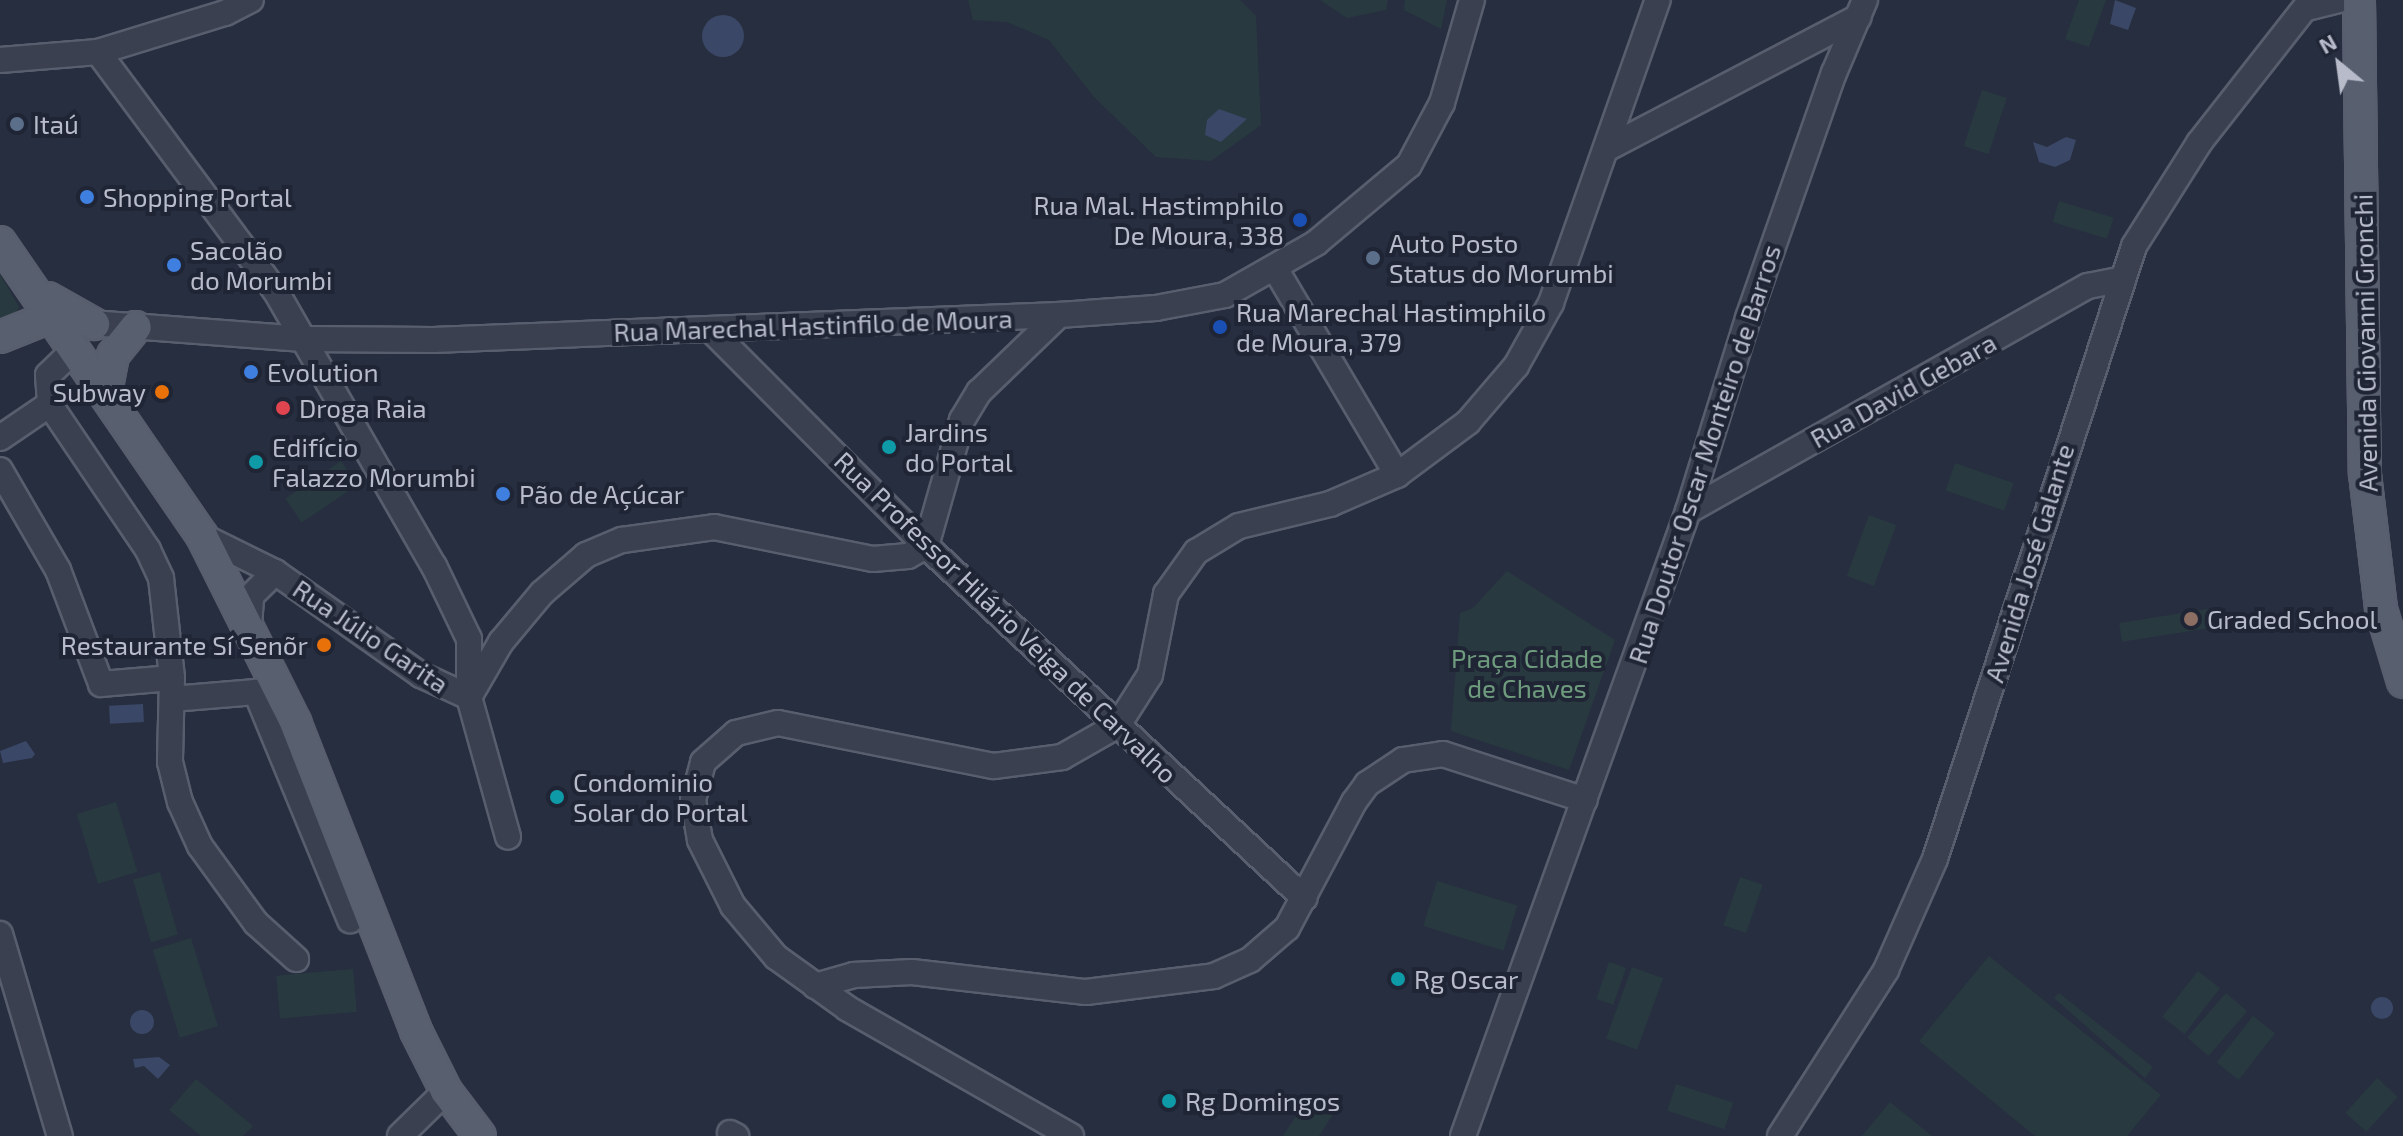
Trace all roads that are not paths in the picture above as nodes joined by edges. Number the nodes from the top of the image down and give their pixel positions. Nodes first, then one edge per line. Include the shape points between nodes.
1 (251, 0) edge
2 (1472, 0) edge
3 (1658, 0) edge
4 (2339, 0) edge
5 (2359, 0) edge
6 (2309, 4) edge
7 (1862, 8) edge
8 (98, 52) junction
9 (0, 60) edge
10 (1606, 149) junction
11 (0, 242) edge
12 (1276, 270) junction
13 (2123, 279) junction
14 (34, 287) junction
15 (1059, 315) junction
16 (58, 321) junction
17 (94, 324) junction
18 (136, 327) junction
19 (712, 331) junction
20 (0, 337) edge
21 (306, 339) junction
22 (76, 348) junction
23 (106, 392) junction
24 (50, 404) junction
25 (0, 438) edge
26 (0, 470) edge
27 (1397, 475) junction
28 (1688, 511) junction
29 (202, 536) junction
30 (926, 546) junction
31 (275, 572) junction
32 (249, 627) junction
33 (2403, 682) edge
34 (172, 688) junction
35 (469, 697) junction
36 (1118, 725) junction
37 (1585, 800) junction
38 (508, 837) dead end
39 (1304, 898) junction
40 (350, 920) dead end
41 (0, 934) edge
42 (296, 959) dead end
43 (815, 986) junction
44 (446, 1091) junction
45 (60, 1136) edge
46 (400, 1136) edge
47 (480, 1136) edge
48 (1071, 1136) edge
49 (1463, 1136) edge
50 (1780, 1136) edge

1 - 8 street
2 - 12 street, Rua Marechal Hastinfilo de Moura via 1442,103 1409,165 1354,215
3 - 10 street
4 - 6 street, Avenida José Galante
5 - 33 main road, Avenida Giovanni Gronchi via 2365,474 2381,609
6 - 13 street, Avenida José Galante via 2199,143 2144,227
7 - 10 street
7 - 28 street, Rua Doutor Oscar Monteiro de Barros via 1748,318
8 - 9 street
8 - 21 street
10 - 27 street via 1551,303 1516,366 1468,422
11 - 14 main road
12 - 15 street, Rua Marechal Hastinfilo de Moura via 1225,295 1156,308
12 - 27 street
13 - 28 street, Rua David Gebara via 2088,286
13 - 50 street, Avenida José Galante via 1935,859 1886,970
14 - 16 main road
14 - 17 main road
15 - 19 street, Rua Marechal Hastinfilo de Moura
15 - 30 street via 979,392 962,420
16 - 17 street, Rua Marechal Hastinfilo de Moura
16 - 20 main road, Rua Marechal Hastinfilo de Moura via 40,321
16 - 22 main road
17 - 18 street, Rua Marechal Hastinfilo de Moura
18 - 21 street, Rua Marechal Hastinfilo de Moura
18 - 23 main road via 113,355
19 - 21 street, Rua Marechal Hastinfilo de Moura
19 - 30 street, Rua Professor Hilário Veiga de Carvalho
21 - 35 street via 372,451 469,639
22 - 23 main road
22 - 24 street via 48,375
23 - 29 main road
24 - 25 street
24 - 34 street via 148,550 161,578
26 - 34 street via 58,570 101,684
27 - 36 street via 1320,507 1239,526 1196,552 1166,594 1150,675
28 - 37 street, Rua Doutor Oscar Monteiro de Barros
29 - 31 street, Rua Júlio Garita
29 - 32 main road
30 - 35 street via 908,556 873,559 714,527 622,540 586,555 542,593 501,642
30 - 36 street, Rua Professor Hilário Veiga de Carvalho
31 - 32 street, Rua Júlio Garita via 251,596
31 - 35 street, Rua Júlio Garita via 421,675
32 - 44 main road via 295,722 416,1031
34 - 40 street via 256,692
34 - 42 street via 170,762 200,846 256,923
35 - 38 street
36 - 39 street, Rua Professor Hilário Veiga de Carvalho
36 - 43 street via 1062,757 1010,766 972,764 778,723 753,726 715,748 696,778 693,813 700,840 733,906 776,957
37 - 39 street via 1462,758 1443,754 1403,760 1367,784 1354,802
37 - 49 street, Rua Doutor Oscar Monteiro de Barros
39 - 43 street via 1287,928 1250,960 1185,982 1058,991 912,972 854,975
41 - 45 street
43 - 48 street
44 - 46 street
44 - 47 main road

